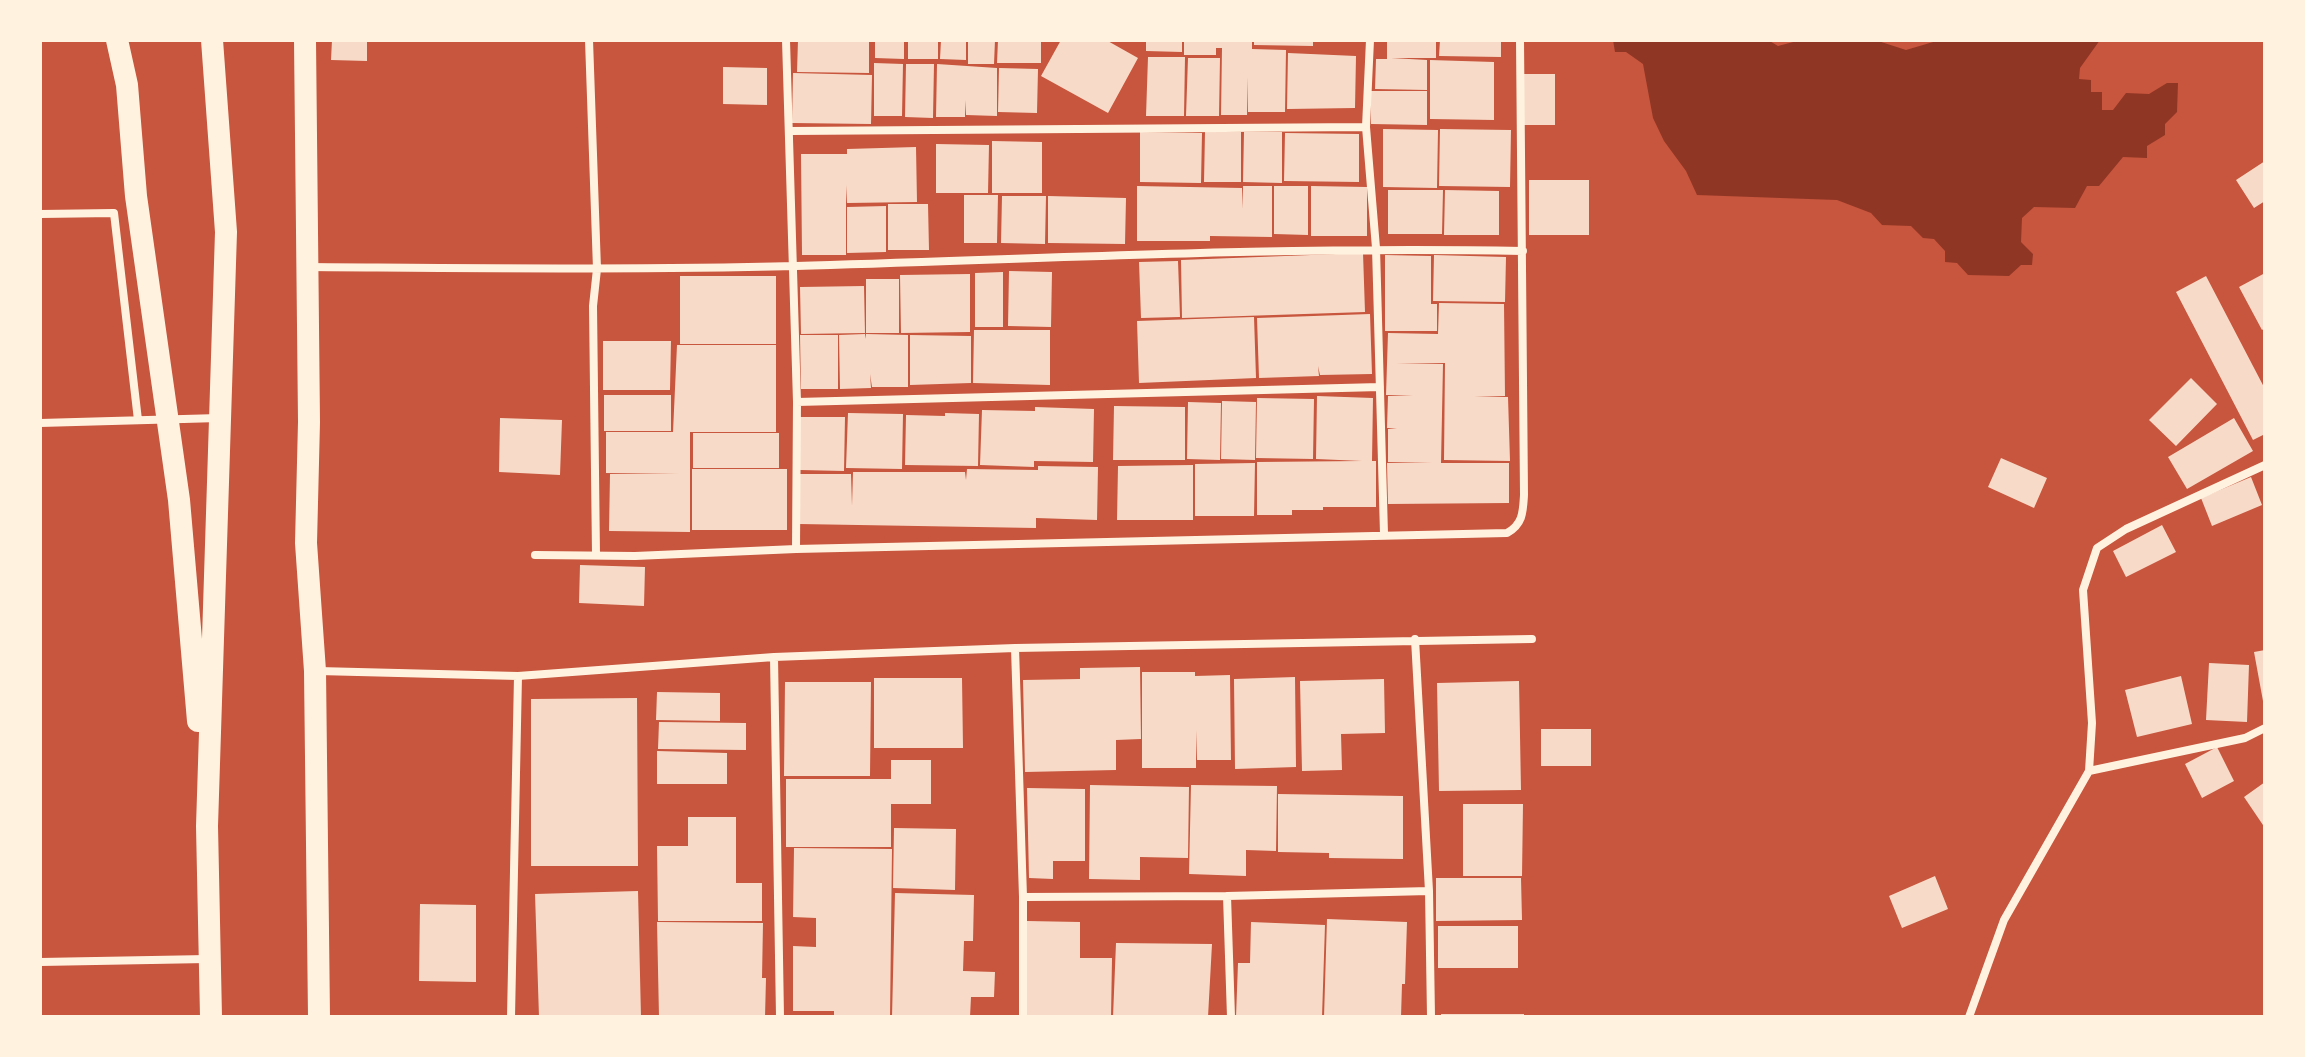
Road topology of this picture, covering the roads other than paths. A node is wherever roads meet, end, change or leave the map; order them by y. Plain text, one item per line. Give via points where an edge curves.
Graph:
1 (117, 40) edge
2 (212, 40) edge
3 (305, 40) edge
4 (589, 40) edge
5 (786, 40) edge
6 (1370, 40) edge
7 (1520, 40) edge
8 (1366, 127) junction
9 (790, 131) junction
10 (40, 214) edge
11 (1376, 248) junction
12 (1523, 251) junction
13 (793, 266) junction
14 (307, 267) junction
15 (597, 269) junction
16 (1380, 387) junction
17 (797, 402) junction
18 (166, 418) junction
19 (220, 418) junction
20 (138, 420) junction
21 (40, 423) edge
22 (2265, 465) edge
23 (1384, 534) junction
24 (796, 549) junction
25 (535, 555) dead end
26 (596, 555) junction
27 (1415, 639) junction
28 (1532, 639) dead end
29 (1015, 648) junction
30 (774, 657) junction
31 (315, 671) junction
32 (518, 676) junction
33 (2265, 728) edge
34 (2089, 771) junction
35 (207, 826) junction
36 (1429, 891) junction
37 (1227, 896) junction
38 (1023, 897) junction
39 (210, 959) junction
40 (40, 962) edge
41 (211, 1017) edge
42 (319, 1017) edge
43 (511, 1017) edge
44 (780, 1017) edge
45 (1023, 1017) edge
46 (1231, 1017) edge
47 (1431, 1017) edge
48 (1969, 1017) edge

1 - 18 highway via 127,85
2 - 19 highway via 226,232
3 - 14 highway
4 - 15 street
5 - 9 street
6 - 8 street
7 - 12 street
8 - 9 street
8 - 11 street
9 - 13 street
10 - 20 street via 114,213
11 - 12 street
11 - 13 street
11 - 16 street
12 - 23 street via 1524,495 1517,528 1494,535
13 - 15 street
13 - 17 street
14 - 15 street
14 - 31 highway via 306,543
15 - 26 street
16 - 17 street
16 - 23 street
17 - 24 street
18 - 19 street
18 - 20 street
18 - 35 highway via 179,500
19 - 35 highway
20 - 21 street
22 - 34 street via 2126,529 2097,548 2083,590 2092,723
23 - 24 street
24 - 26 street
25 - 26 street
27 - 28 street
27 - 29 street
27 - 36 street
29 - 30 street
29 - 38 street
30 - 32 street
30 - 44 street
31 - 32 street
31 - 42 highway
32 - 43 street
33 - 34 street via 2245,738
34 - 48 street via 2004,920
35 - 39 highway
36 - 37 street
36 - 47 street
37 - 38 street
37 - 46 street
38 - 45 street
39 - 40 street
39 - 41 highway

